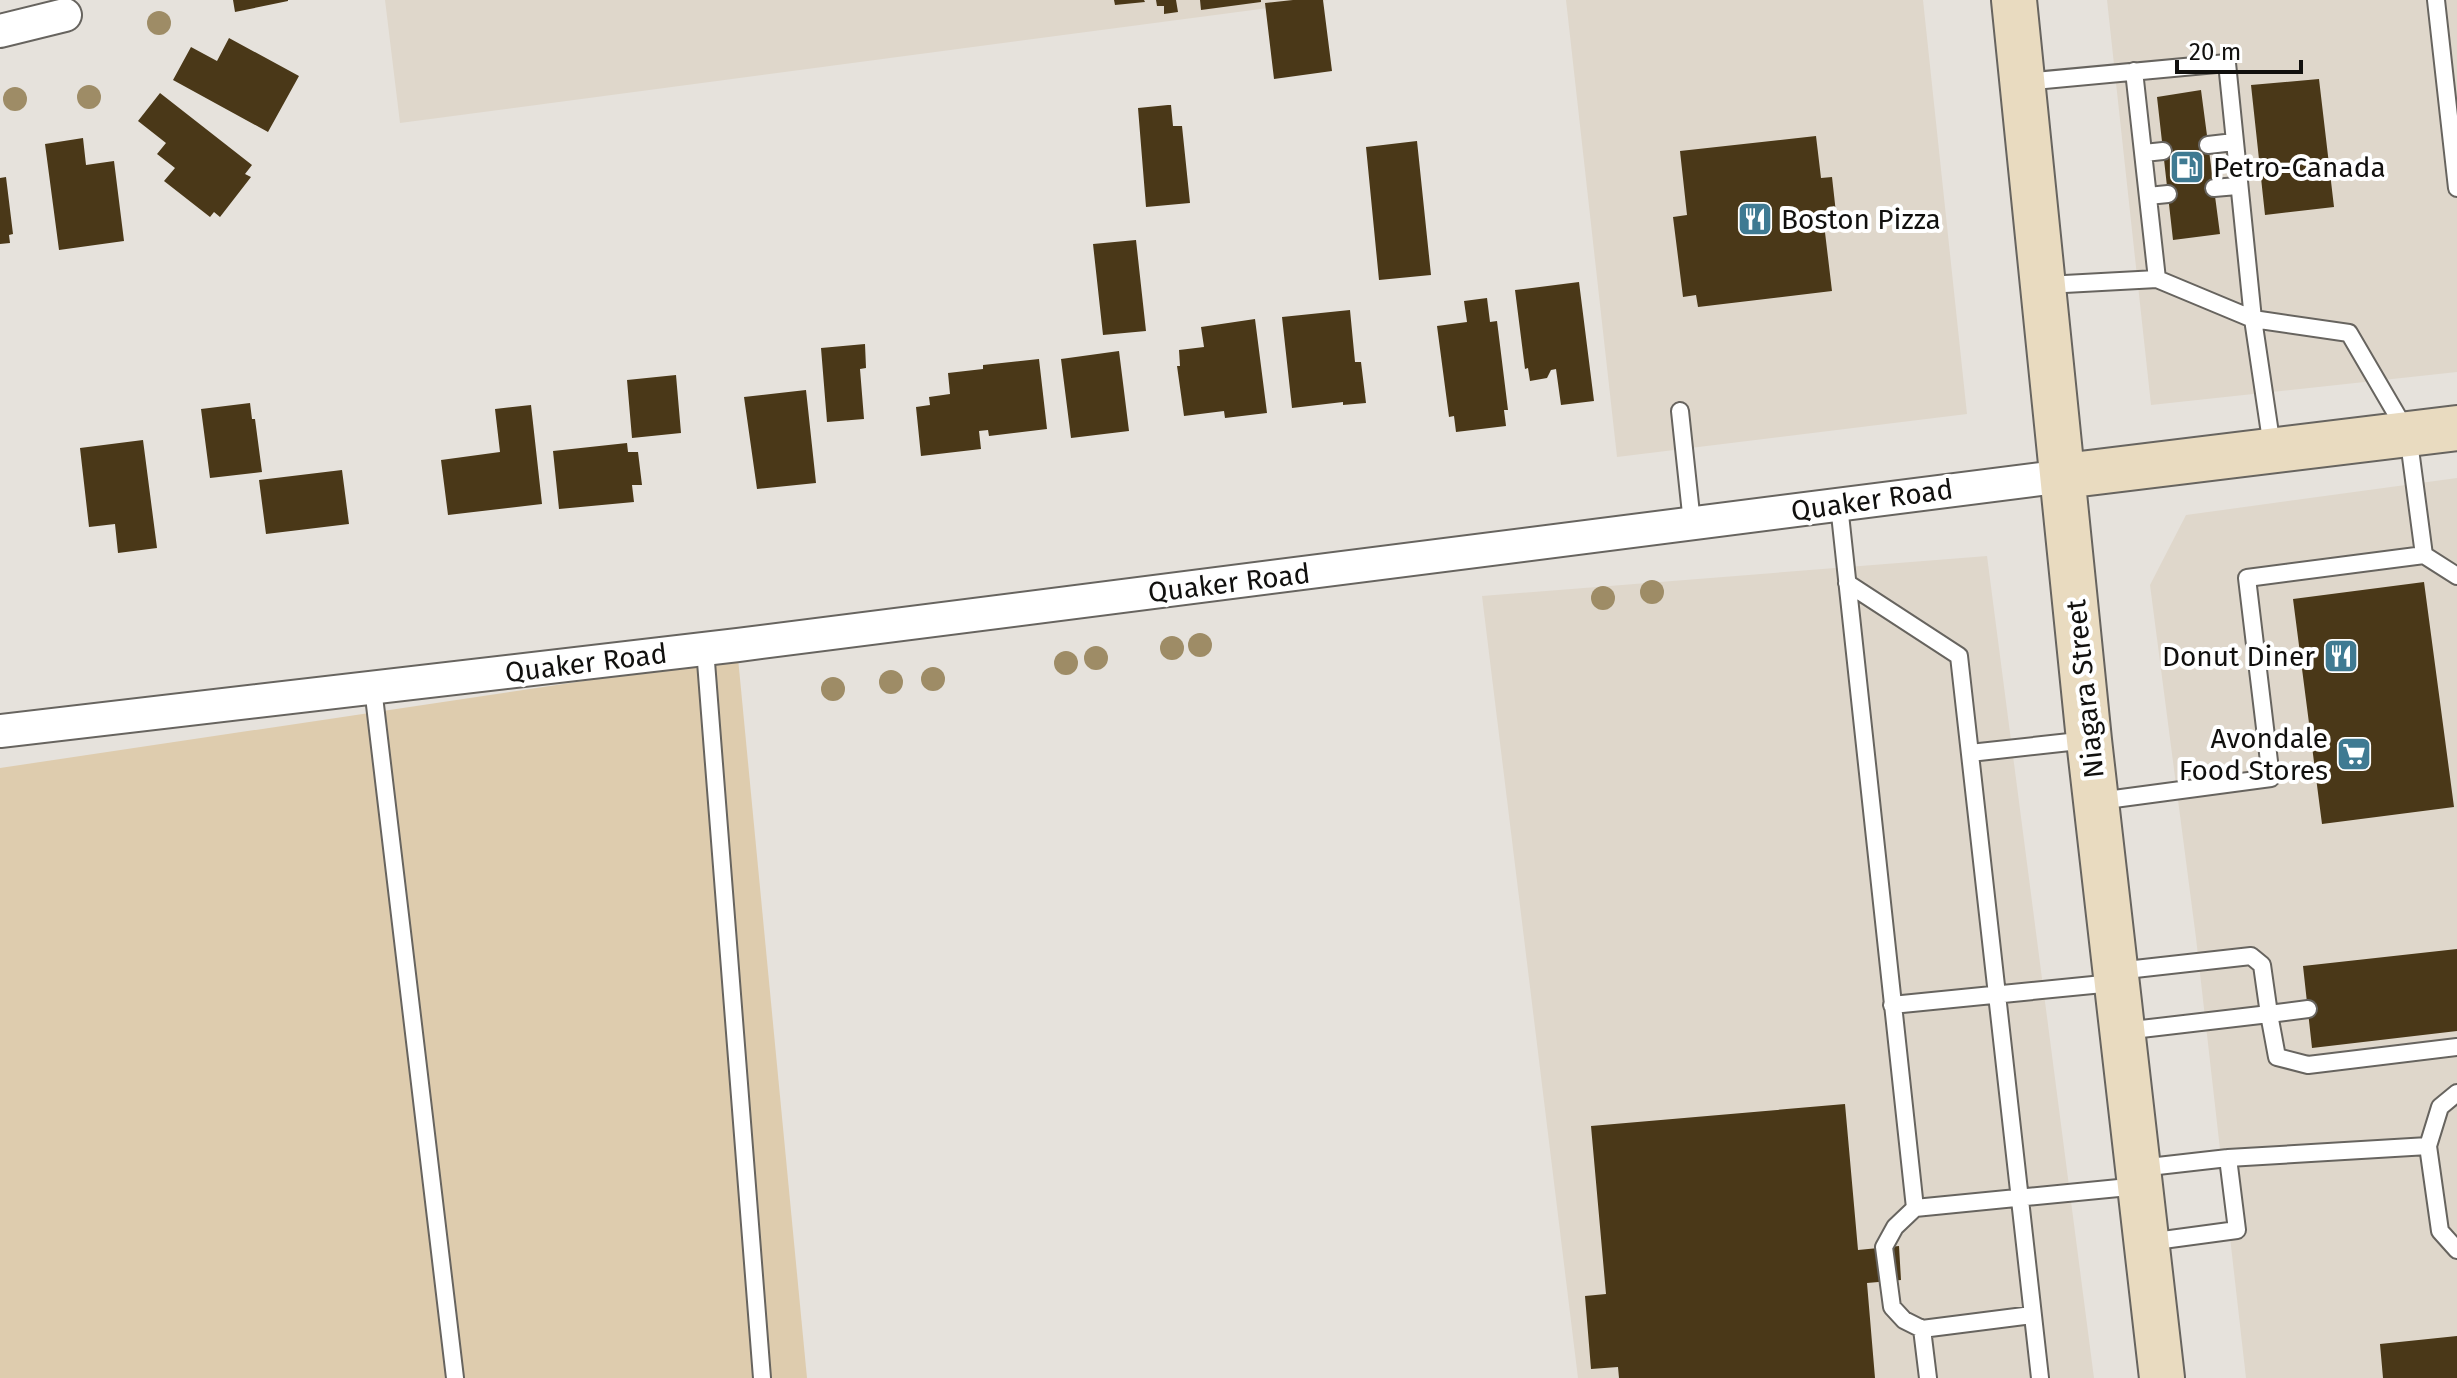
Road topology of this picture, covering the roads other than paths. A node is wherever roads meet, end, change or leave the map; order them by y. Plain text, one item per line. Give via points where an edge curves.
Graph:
1 (2014, 0) edge
2 (2436, 0) edge
3 (65, 15) dead end
4 (0, 31) edge
5 (2134, 71) junction
6 (2022, 82) junction
7 (2234, 142) junction
8 (2208, 145) dead end
9 (2163, 151) dead end
10 (2144, 153) junction
11 (2237, 186) junction
12 (2214, 188) dead end
13 (2457, 188) edge
14 (2168, 194) dead end
15 (2148, 196) junction
16 (2157, 279) junction
17 (2044, 285) junction
18 (2253, 319) junction
19 (1680, 411) dead end
20 (2457, 428) edge
21 (2408, 434) junction
22 (2272, 452) junction
23 (2064, 476) junction
24 (1839, 505) junction
25 (1692, 523) junction
26 (2424, 555) junction
27 (2457, 576) edge
28 (1847, 583) junction
29 (705, 649) junction
30 (373, 688) junction
31 (0, 731) edge
32 (2089, 740) junction
33 (1970, 753) junction
34 (2097, 802) junction
35 (2116, 977) junction
36 (1997, 993) junction
37 (1892, 1005) junction
38 (2308, 1009) dead end
39 (2269, 1014) junction
40 (2122, 1031) junction
41 (2457, 1047) edge
42 (2457, 1093) edge
43 (2428, 1146) junction
44 (2228, 1158) junction
45 (2139, 1177) junction
46 (2019, 1198) junction
47 (1915, 1208) junction
48 (2148, 1242) junction
49 (2457, 1250) edge
50 (2032, 1315) junction
51 (1922, 1329) junction
52 (455, 1378) edge
53 (762, 1378) edge
54 (1928, 1378) edge
55 (2040, 1378) edge
56 (2162, 1378) edge

1 - 6 main road, Niagara Street
2 - 13 lane
3 - 4 street
5 - 6 lane
5 - 7 lane via 2227,63
5 - 10 lane
6 - 17 main road, Niagara Street
7 - 8 lane
7 - 11 lane
9 - 10 lane
10 - 15 lane
11 - 12 lane
11 - 18 lane
14 - 15 lane
15 - 16 lane
16 - 17 lane
16 - 18 lane
17 - 23 main road, Niagara Street
18 - 21 lane via 2349,333
18 - 22 lane
19 - 25 lane
20 - 21 main road, Quaker Road
21 - 22 main road, Quaker Road
21 - 26 lane
22 - 23 main road, Quaker Road
23 - 24 street, Quaker Road
23 - 32 main road, Niagara Street
24 - 25 street, Quaker Road
24 - 28 lane
25 - 29 street, Quaker Road
26 - 27 lane
26 - 34 lane via 2247,578 2271,778
28 - 33 lane via 1959,656
28 - 37 lane
29 - 30 street, Quaker Road
29 - 53 lane
30 - 31 street, Quaker Road
30 - 52 lane
32 - 33 lane
32 - 34 main road, Niagara Street
33 - 36 lane
34 - 35 main road, Niagara Street
35 - 36 lane
35 - 39 lane via 2251,956 2262,965
35 - 40 main road, Niagara Street
36 - 37 lane
36 - 46 lane
37 - 47 lane
38 - 39 lane
39 - 40 lane
39 - 41 lane via 2277,1057 2308,1065
40 - 45 main road, Niagara Street
42 - 43 lane via 2440,1107
43 - 44 lane
43 - 49 lane via 2440,1231
44 - 45 lane
44 - 48 lane via 2237,1230
45 - 46 lane
45 - 48 main road, Niagara Street
46 - 47 lane
46 - 50 lane
47 - 51 lane via 1884,1247 1892,1307
48 - 56 main road, Niagara Street
50 - 51 lane
50 - 55 lane
51 - 54 lane

